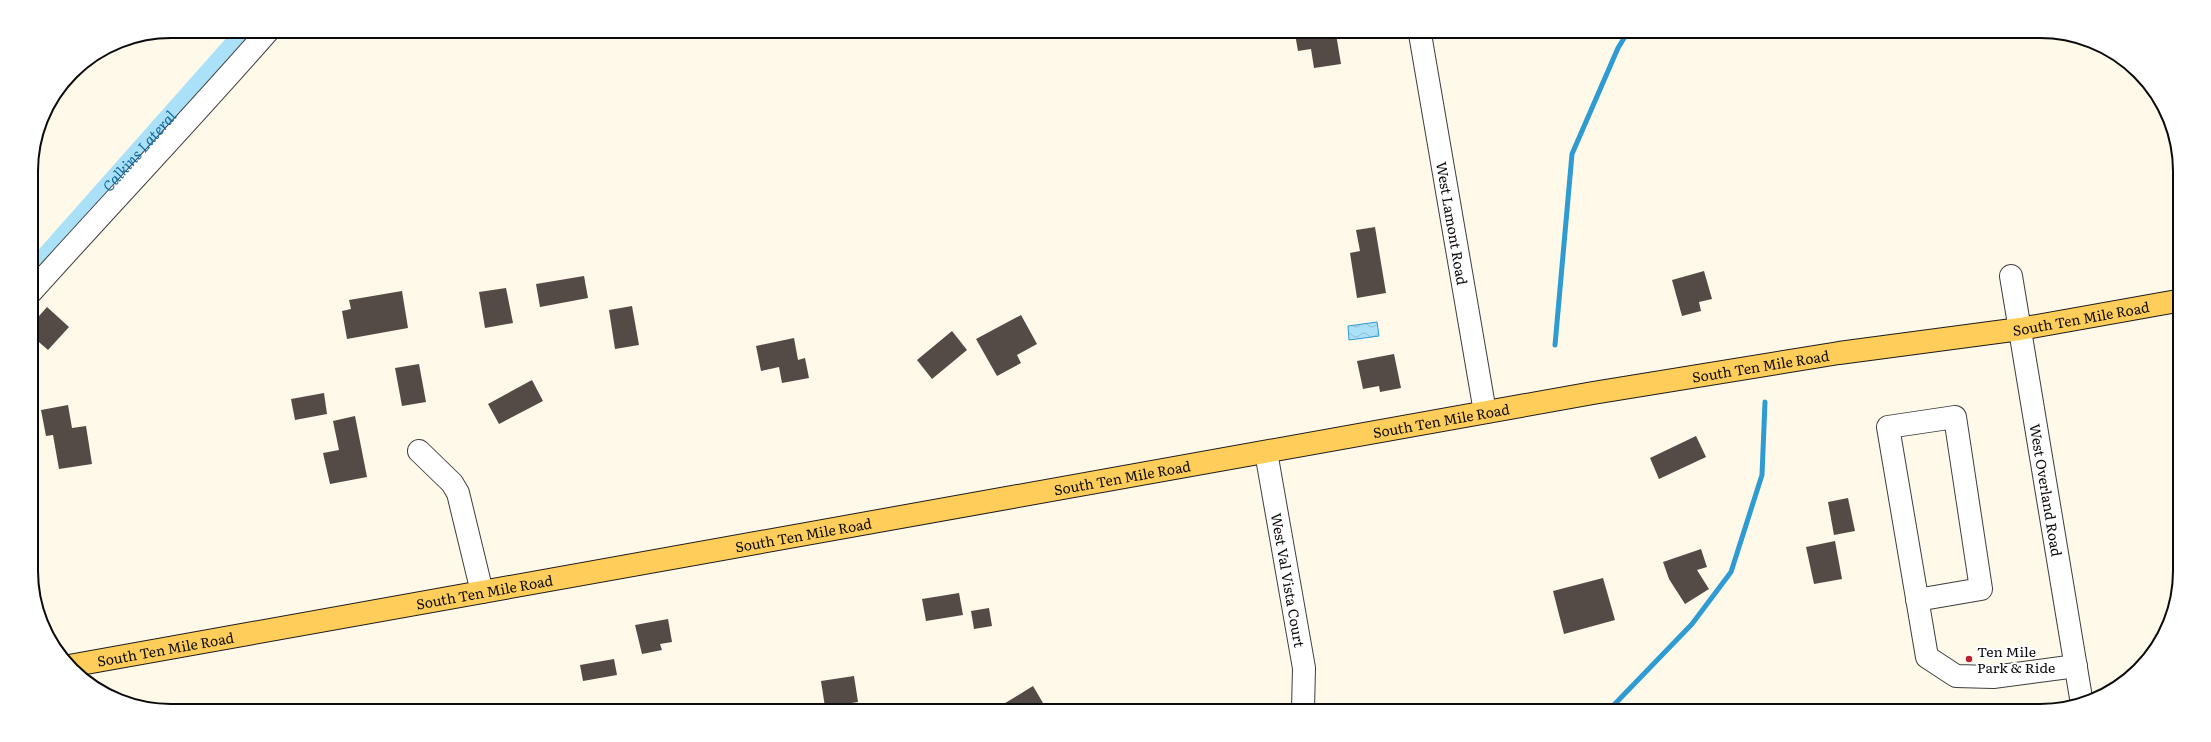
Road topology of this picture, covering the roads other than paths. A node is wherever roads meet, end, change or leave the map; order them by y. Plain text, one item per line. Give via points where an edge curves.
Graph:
1 (262, 38) edge
2 (1421, 38) edge
3 (2011, 276) dead end
4 (38, 284) edge
5 (2173, 302) edge
6 (2020, 329) junction
7 (1486, 412) junction
8 (419, 451) dead end
9 (1266, 452) junction
10 (482, 592) junction
11 (1917, 600) junction
12 (77, 665) edge
13 (2076, 666) junction
14 (2081, 697) edge
15 (1303, 704) edge

1 - 4 street via 176,136 108,206
2 - 7 street, West Lamont Road
3 - 6 street, West Overland Road
5 - 6 main road, South Ten Mile Road
6 - 7 main road, South Ten Mile Road via 1786,362
6 - 13 street, West Overland Road
7 - 9 main road, South Ten Mile Road
8 - 10 street via 452,483 458,493
9 - 10 main road, South Ten Mile Road
9 - 15 street, West Val Vista Court via 1304,668
10 - 12 main road, South Ten Mile Road
11 - 11 street via 1888,427 1955,417 1981,589
11 - 13 street via 1927,657 1956,676 1993,677
13 - 14 street, West Overland Road

